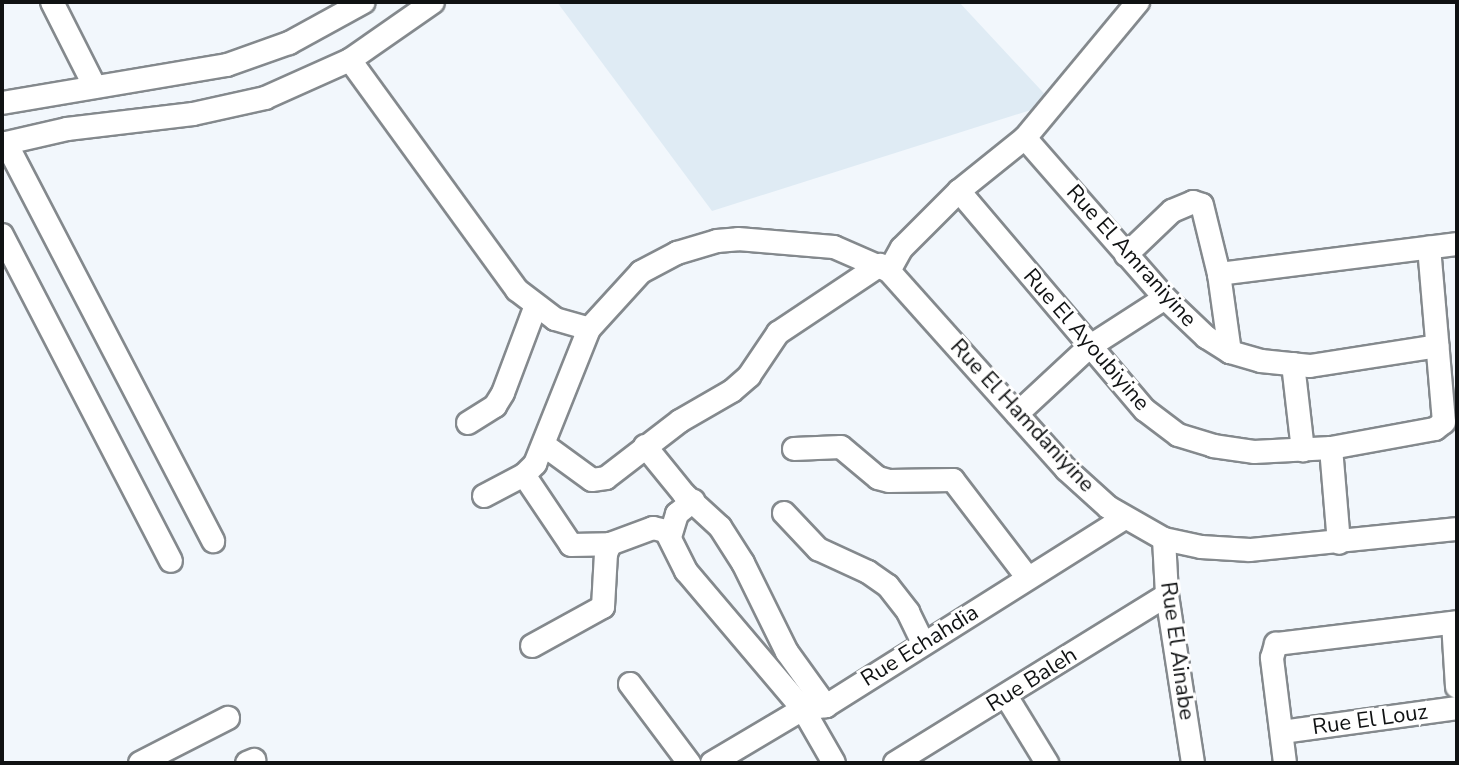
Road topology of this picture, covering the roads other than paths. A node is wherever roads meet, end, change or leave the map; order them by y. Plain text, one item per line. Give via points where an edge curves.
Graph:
1 (52, 2) edge
2 (364, 2) edge
3 (433, 2) edge
4 (1138, 2) edge
5 (350, 60) junction
6 (95, 87) junction
7 (2, 103) edge
8 (1025, 138) junction
9 (4, 143) edge
10 (959, 191) junction
11 (2, 235) edge
12 (1457, 244) edge
13 (1429, 248) junction
14 (1126, 255) junction
15 (884, 268) junction
16 (1219, 274) junction
17 (1165, 298) junction
18 (535, 308) junction
19 (589, 329) junction
20 (1437, 346) junction
21 (1089, 347) junction
22 (1230, 352) junction
23 (1293, 364) junction
24 (1017, 414) junction
25 (468, 423) dead end
26 (544, 445) junction
27 (645, 446) junction
28 (1331, 448) junction
29 (794, 449) dead end
30 (1303, 450) junction
31 (524, 475) junction
32 (484, 496) dead end
33 (693, 501) junction
34 (784, 513) dead end
35 (1124, 518) junction
36 (1457, 529) edge
37 (670, 537) junction
38 (1164, 539) junction
39 (213, 541) dead end
40 (1339, 543) junction
41 (610, 544) junction
42 (171, 561) dead end
43 (1028, 578) junction
44 (1167, 595) junction
45 (1455, 622) edge
46 (923, 643) junction
47 (532, 646) dead end
48 (630, 684) dead end
49 (1457, 687) edge
50 (1006, 696) junction
51 (826, 706) junction
52 (1457, 708) edge
53 (803, 709) junction
54 (228, 718) dead end
55 (1282, 732) junction
56 (140, 763) edge
57 (689, 763) edge
58 (712, 763) edge
59 (834, 763) edge
60 (895, 763) edge
61 (1047, 763) edge
62 (1193, 763) edge
63 (1285, 763) edge

1 - 6 street
2 - 6 street via 261,55 192,73
3 - 5 street
4 - 8 street
5 - 9 street via 299,85 230,108 67,129
5 - 18 street
6 - 7 street
8 - 10 street
8 - 14 street, Rue El Amraniyine
9 - 39 street
10 - 15 street
10 - 21 street, Rue El Ayoubiyine
11 - 42 street
12 - 13 street
13 - 16 street
13 - 20 street, Rue El Ayoubiyine
14 - 16 street via 1172,211 1199,203 1205,209
14 - 17 street, Rue El Amraniyine
15 - 19 street via 834,247 717,241 644,270
15 - 24 street, Rue El Hamdaniyine
15 - 27 street via 778,333 732,391
16 - 22 street
17 - 21 street
17 - 22 street, Rue El Amraniyine
18 - 19 street
18 - 25 street via 503,393 495,406
19 - 26 street
20 - 23 street, Rue El Amraniyine via 1310,366
20 - 28 street, Rue El Ayoubiyine via 1446,415 1440,426
21 - 24 street
21 - 30 street, Rue El Ayoubiyine via 1145,410 1178,435 1254,452
22 - 23 street, Rue El Amraniyine
23 - 30 street
24 - 35 street, Rue El Hamdaniyine via 1075,478
26 - 27 street via 596,482
26 - 31 street
27 - 33 street
28 - 30 street, Rue El Ayoubiyine
28 - 40 street
29 - 43 street via 841,447 889,481 953,480
31 - 32 street
31 - 41 street via 571,545
33 - 37 street via 677,514
33 - 51 street via 733,546 780,640
34 - 46 street via 818,549 888,586
35 - 38 street, Rue El Hamdaniyine
35 - 43 street, Rue Echahdia
36 - 40 street, Rue El Hamdaniyine
37 - 41 street via 653,528
37 - 53 street via 686,571
38 - 40 street, Rue El Hamdaniyine via 1238,550
38 - 44 street, Rue El Ainabe
41 - 47 street via 603,607
43 - 46 street, Rue Echahdia
44 - 50 street, Rue Baleh
44 - 62 street, Rue El Ainabe
45 - 49 street
45 - 55 street via 1276,644 1272,658
46 - 51 street, Rue Echahdia
48 - 57 street
50 - 60 street, Rue Baleh
50 - 61 street
51 - 53 street, Rue Echahdia
52 - 55 street, Rue El Louz
53 - 58 street, Rue Echahdia
53 - 59 street
54 - 56 street
55 - 63 street

